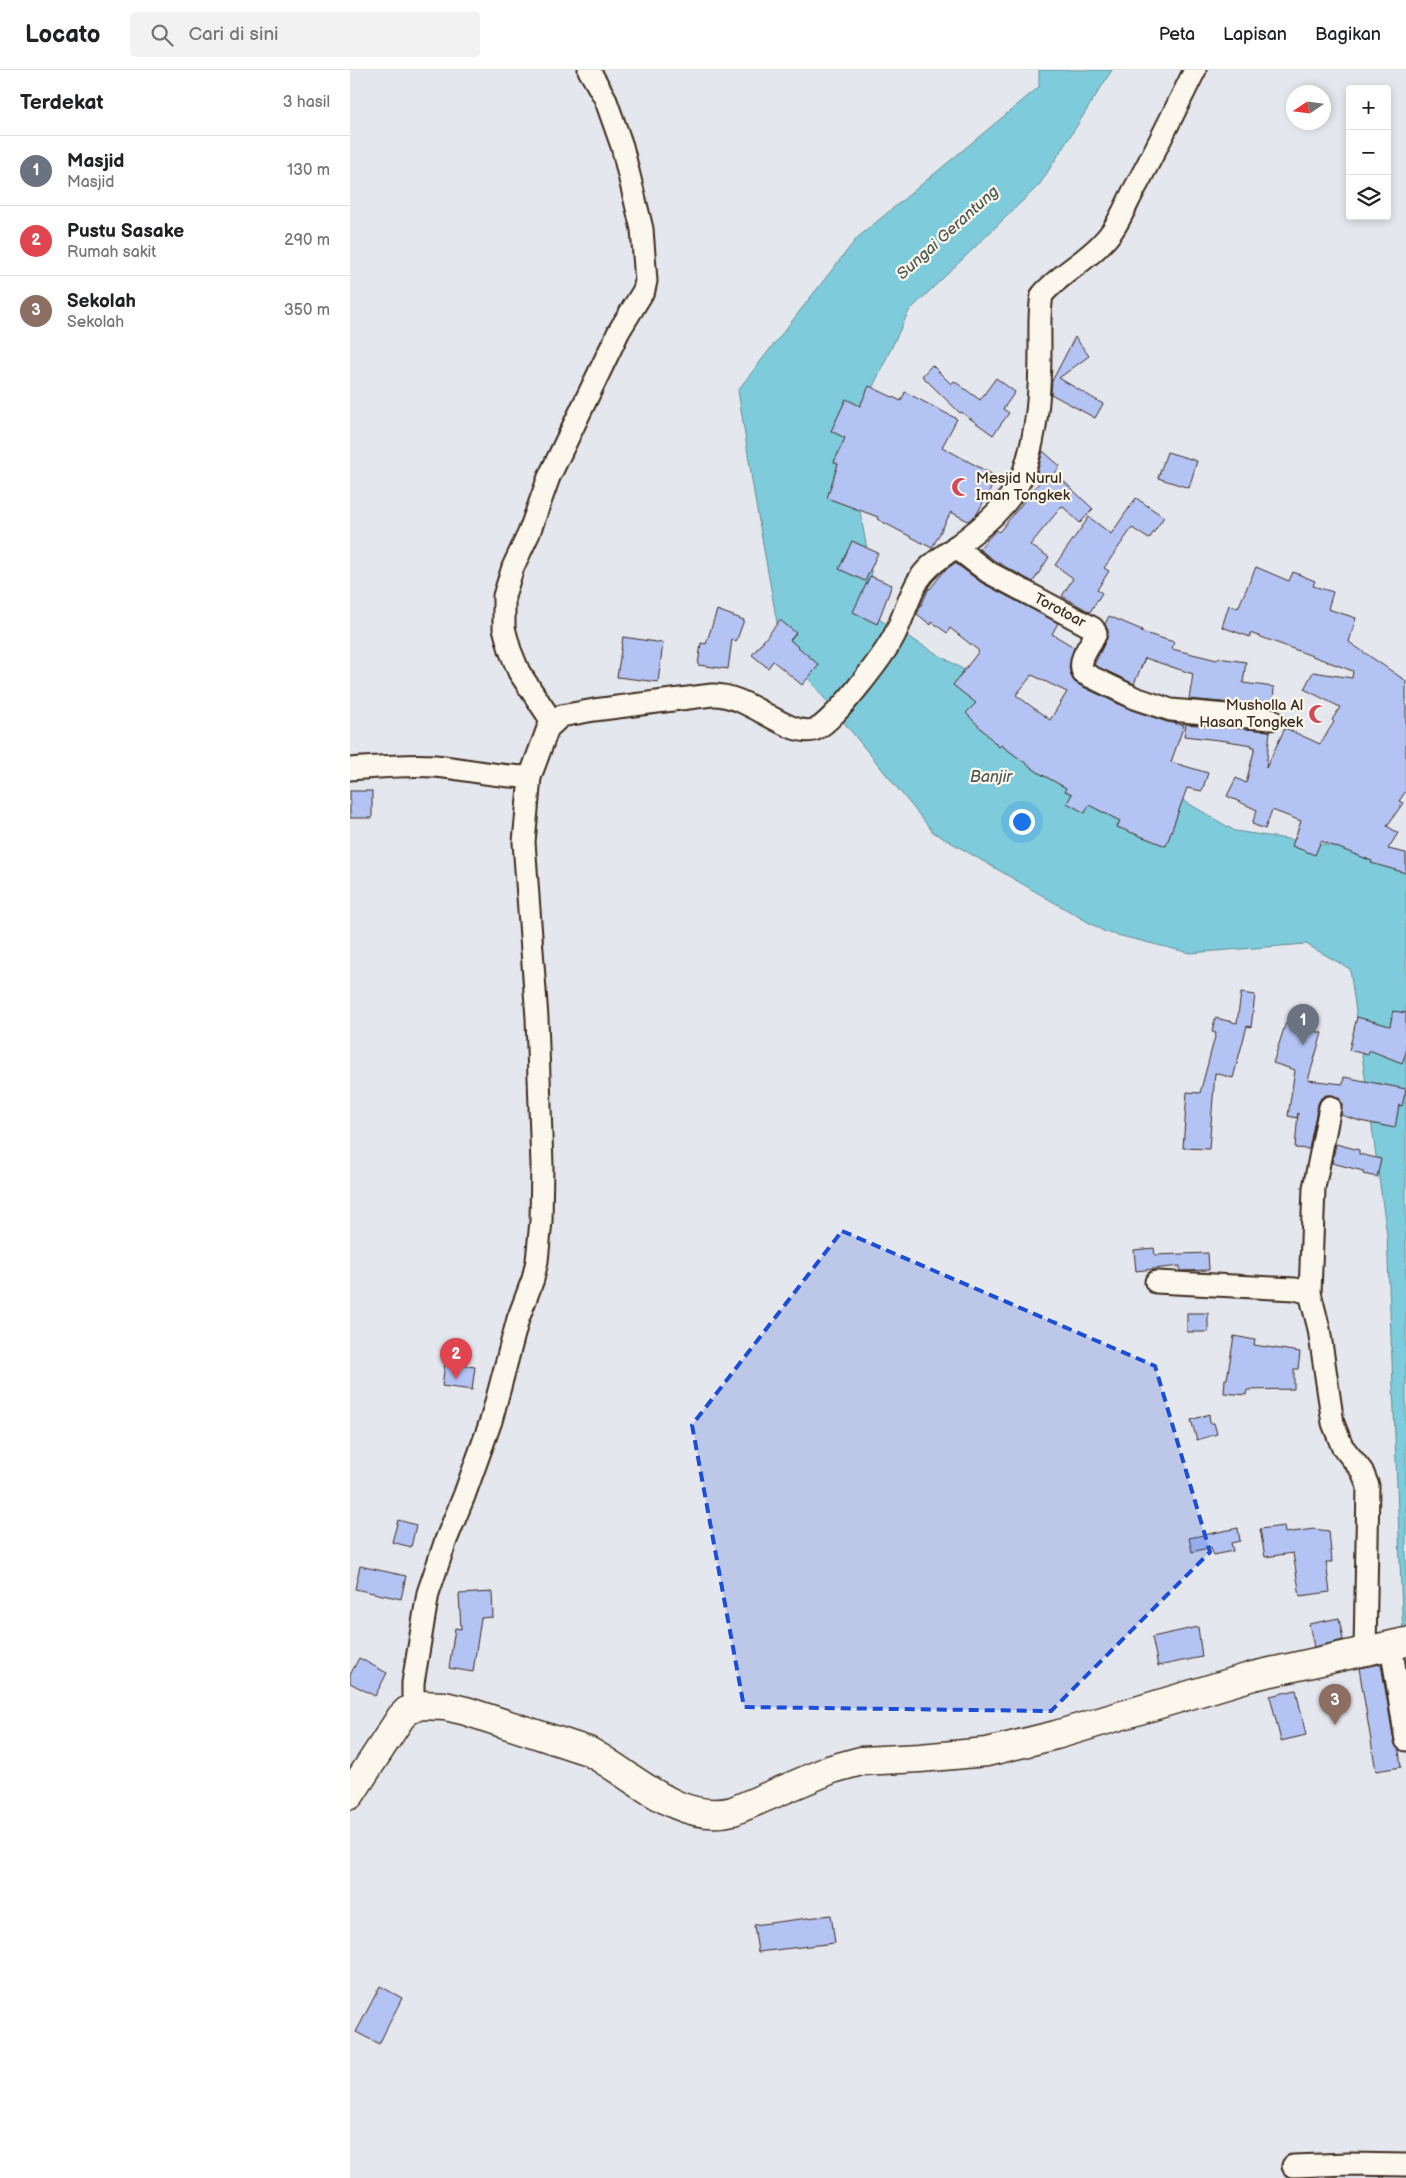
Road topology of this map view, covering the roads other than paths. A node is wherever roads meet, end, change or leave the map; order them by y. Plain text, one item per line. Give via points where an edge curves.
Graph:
1 (589, 70) edge
2 (1195, 70) edge
3 (955, 547) junction
4 (1271, 719) dead end
5 (552, 722) junction
6 (350, 769) edge
7 (530, 777) junction
8 (1330, 1107) dead end
9 (1156, 1282) dead end
10 (1310, 1293) junction
11 (1397, 1643) edge
12 (1365, 1651) junction
13 (413, 1707) junction
14 (1406, 1740) edge
15 (350, 1795) edge
16 (1406, 2165) edge
17 (1293, 2166) dead end

1 - 5 street via 605,98 622,146 642,229 646,281 549,477 529,533 512,566 504,596 504,628 510,650
2 - 3 street via 1118,221 1090,255 1055,280 1042,295 1039,401 1024,472 1014,492 997,511
3 - 4 street, Torotoar via 988,572 1093,628 1096,633 1082,659 1083,673 1135,698 1172,710
3 - 5 street via 928,567 917,582 893,638 854,691 829,722 811,730 804,731 742,700 720,695 564,714
5 - 7 street
6 - 7 street via 433,766 504,777
7 - 13 street via 524,842 542,1166 537,1261 488,1429 428,1593 413,1683
8 - 10 street via 1314,1188
9 - 10 street via 1294,1289
10 - 12 street via 1319,1329 1333,1423 1342,1446 1362,1471 1368,1486
11 - 12 street
11 - 14 street
12 - 13 street via 1253,1676 1056,1735 986,1752 861,1761 832,1769 718,1814 699,1812 656,1796 588,1751 466,1711 445,1706
13 - 15 street via 401,1717
16 - 17 street

